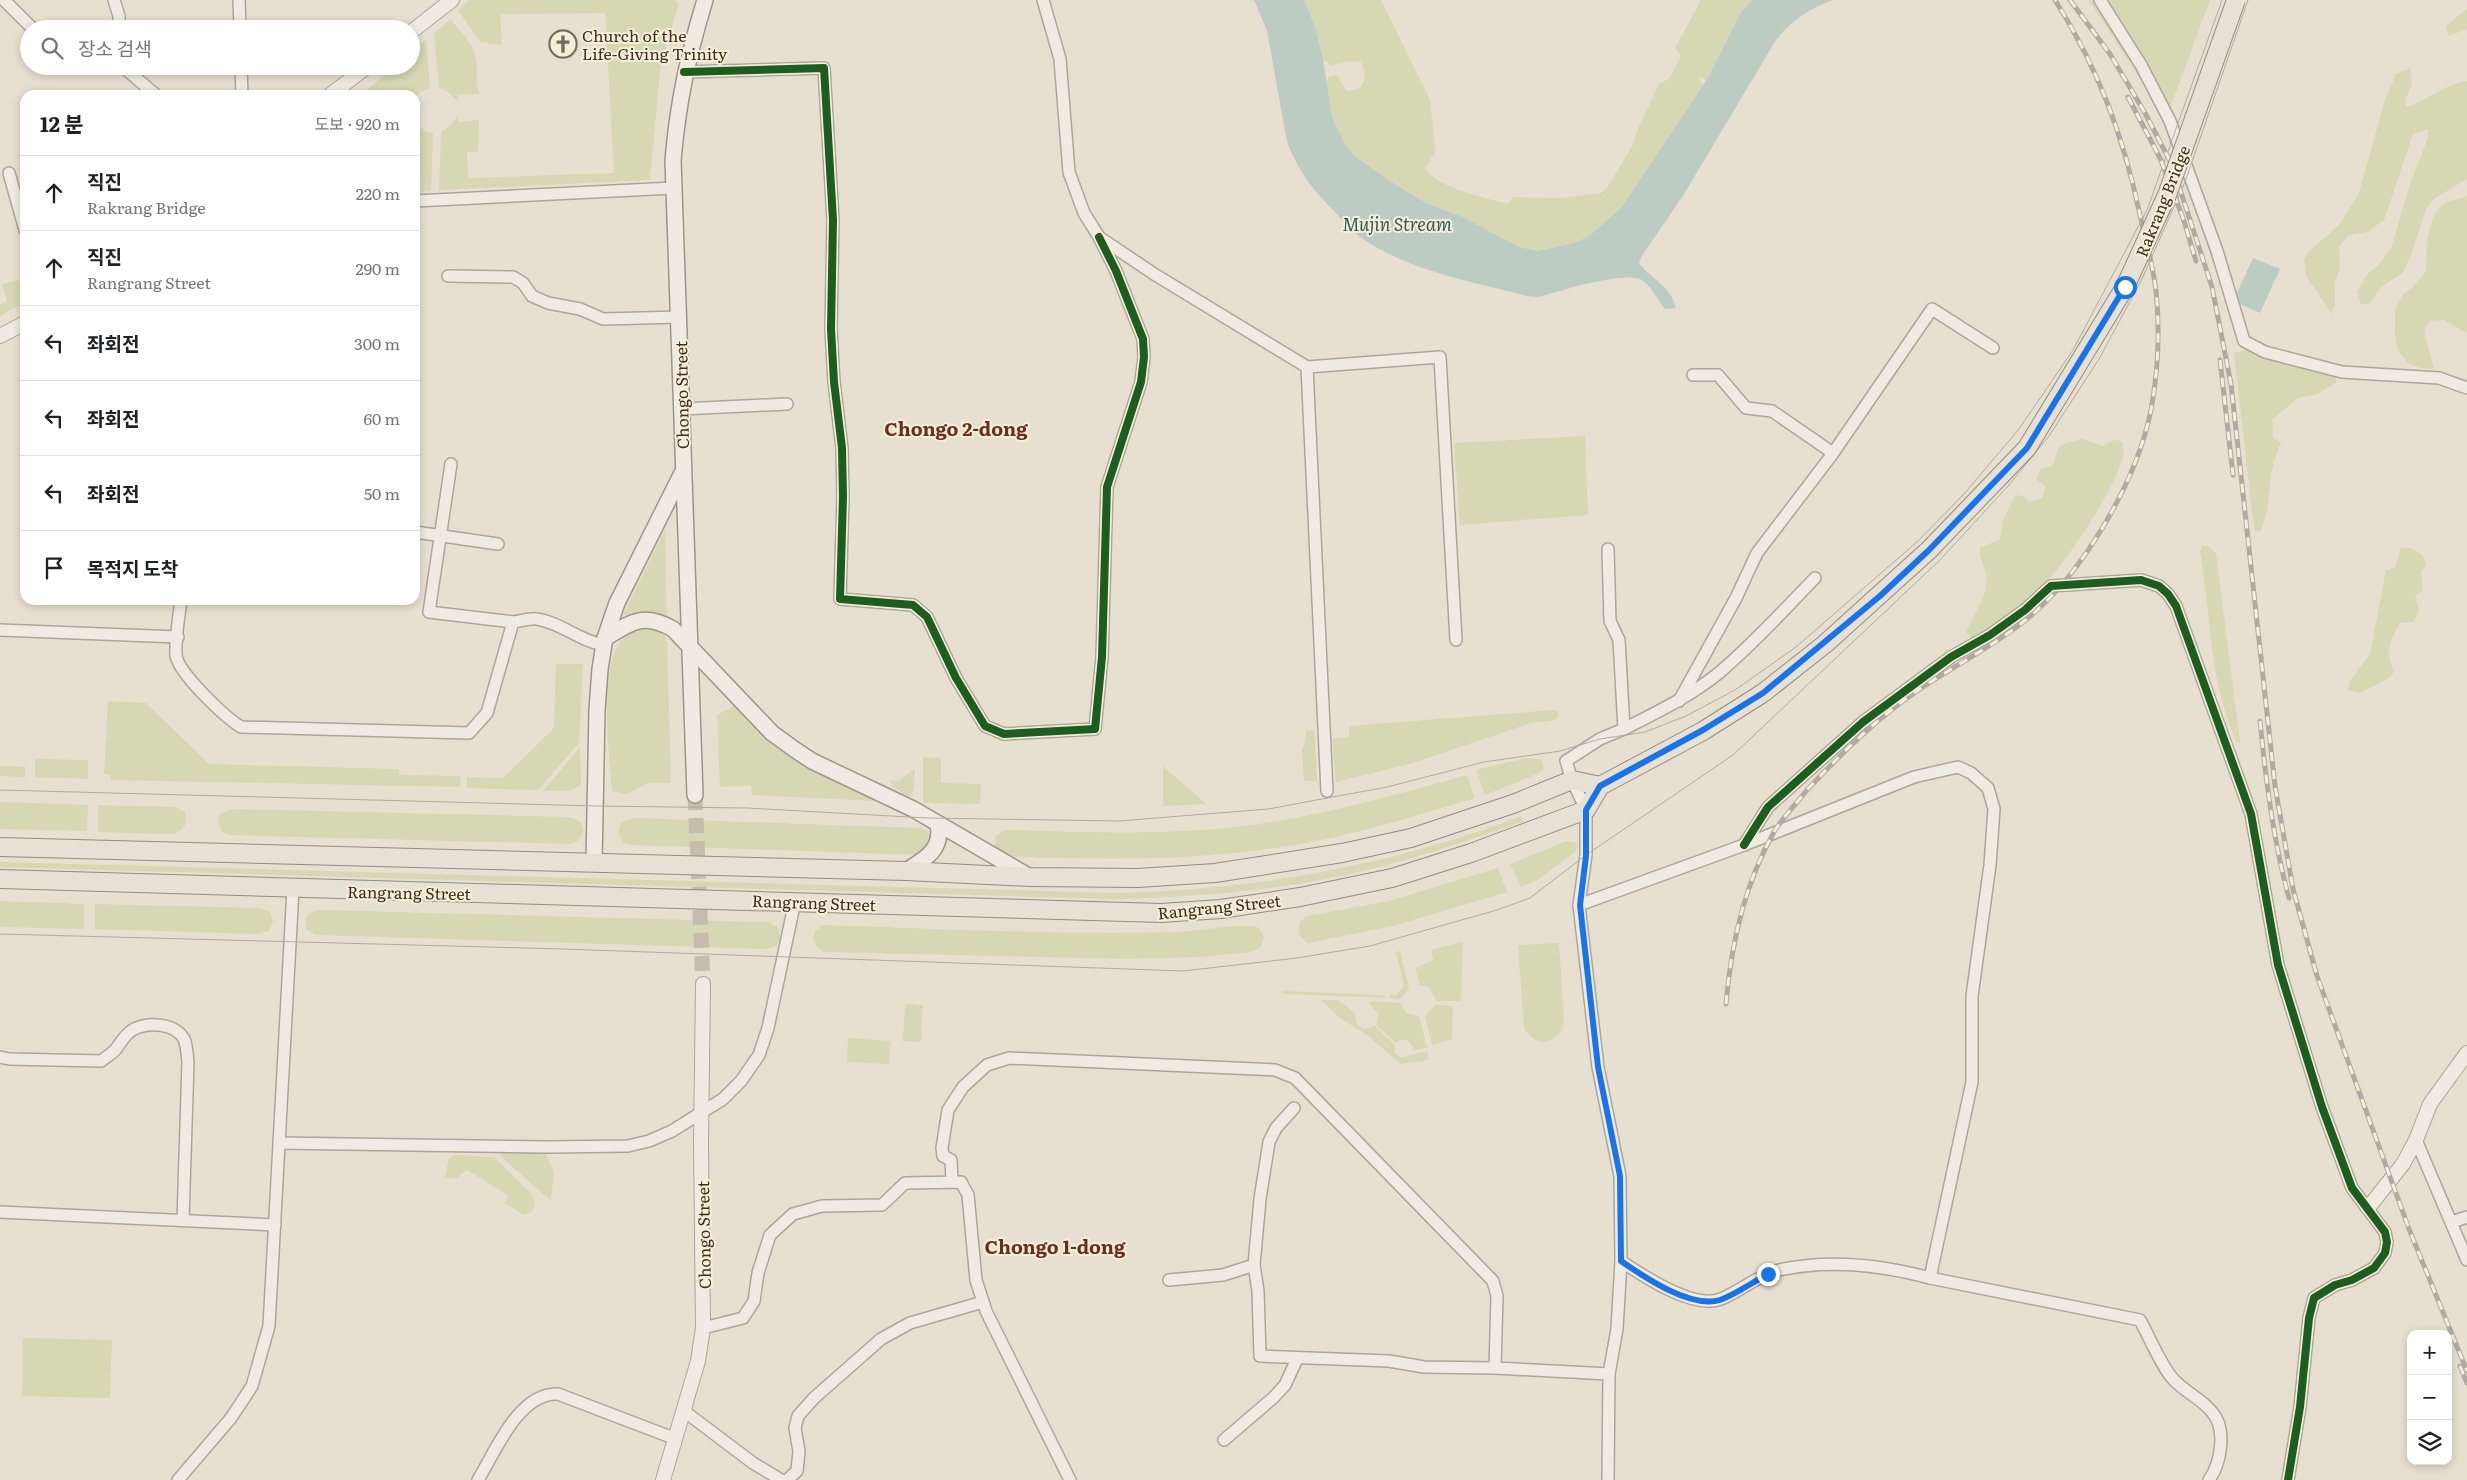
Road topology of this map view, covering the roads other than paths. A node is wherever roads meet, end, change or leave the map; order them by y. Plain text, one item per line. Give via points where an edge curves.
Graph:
1 (114, 0) edge
2 (239, 0) edge
3 (452, 0) edge
4 (704, 0) edge
5 (1043, 0) edge
6 (2100, 0) edge
7 (2236, 0) edge
8 (3, 2) edge
9 (23, 20) edge
10 (119, 20) edge
11 (240, 20) edge
12 (420, 25) edge
13 (684, 72) junction
14 (133, 75) edge
15 (241, 75) edge
16 (356, 75) edge
17 (150, 90) edge
18 (242, 90) edge
19 (337, 90) edge
20 (9, 173) dead end
21 (673, 188) junction
22 (420, 201) edge
23 (20, 212) edge
24 (1099, 237) junction
25 (448, 276) dead end
26 (680, 317) junction
27 (20, 326) edge
28 (0, 336) edge
29 (1993, 348) dead end
30 (1307, 367) junction
31 (1693, 375) dead end
32 (2467, 388) edge
33 (787, 404) dead end
34 (682, 409) junction
35 (1833, 453) junction
36 (451, 464) dead end
37 (682, 472) junction
38 (420, 533) edge
39 (440, 535) junction
40 (498, 544) dead end
41 (1608, 548) dead end
42 (1815, 578) dead end
43 (181, 605) edge
44 (514, 622) junction
45 (0, 630) edge
46 (178, 637) junction
47 (1456, 640) dead end
48 (604, 641) junction
49 (691, 647) junction
50 (1679, 701) junction
51 (1624, 729) junction
52 (1572, 780) junction
53 (1600, 786) junction
54 (1327, 791) dead end
55 (695, 794) tunnel mouth
56 (1586, 810) junction
57 (938, 824) junction
58 (1744, 845) junction
59 (0, 847) edge
60 (594, 863) junction
61 (906, 871) junction
62 (1030, 877) junction
63 (0, 879) edge
64 (292, 889) junction
65 (795, 901) junction
66 (1580, 905) junction
67 (703, 984) tunnel mouth
68 (2467, 1053) edge
69 (0, 1057) edge
70 (1294, 1108) dead end
71 (702, 1112) junction
72 (2416, 1140) junction
73 (279, 1143) junction
74 (952, 1181) junction
75 (2368, 1208) junction
76 (0, 1212) edge
77 (2467, 1217) edge
78 (184, 1219) junction
79 (2452, 1222) junction
80 (276, 1225) junction
81 (2467, 1260) edge
82 (1621, 1261) junction
83 (1254, 1265) junction
84 (1930, 1278) junction
85 (1169, 1280) dead end
86 (983, 1302) junction
87 (703, 1328) junction
88 (1297, 1359) junction
89 (1495, 1368) junction
90 (1609, 1374) junction
91 (684, 1411) junction
92 (676, 1439) junction
93 (1224, 1440) dead end
94 (178, 1480) edge
95 (478, 1480) edge
96 (663, 1480) edge
97 (781, 1480) edge
98 (787, 1480) edge
99 (1070, 1480) edge
100 (1608, 1480) edge
101 (2209, 1480) edge
102 (2288, 1480) edge

1 - 10 street
2 - 11 street
3 - 12 street
4 - 13 main road, Chongo Street
5 - 24 street via 1060,59 1069,172 1084,213
6 - 32 street via 2141,65 2170,121 2217,251 2244,340 2265,352 2342,372 2430,377
7 - 53 main road, Rakrang Bridge, bridge via 2167,195 2125,287 2027,448 1929,550 1832,638 1763,693
8 - 9 street
13 - 21 main road, Chongo Street via 676,119
13 - 24 street via 824,68 833,220 834,382 842,448 840,599 913,605 928,617 956,678 985,726 1004,734 1095,728 1102,657 1107,487 1141,382 1144,358 1143,339
14 - 17 street
15 - 18 street
16 - 19 street
20 - 23 street
21 - 22 street
21 - 26 main road, Chongo Street
24 - 30 street
25 - 26 street via 514,277 524,283 532,296 603,319
26 - 34 main road, Chongo Street
27 - 28 street
29 - 35 street via 1932,309
30 - 47 street via 1440,358
30 - 54 street
31 - 35 street via 1718,375 1746,408 1772,411
33 - 34 street
34 - 37 main road, Chongo Street
35 - 50 street via 1757,553
36 - 39 street
37 - 48 main road via 617,603
37 - 49 main road, Chongo Street
38 - 39 street
39 - 40 street
39 - 44 street via 429,612
41 - 51 street via 1610,621 1619,640
42 - 50 street via 1719,673
43 - 46 street
44 - 46 street via 487,714 469,733 240,727 229,720 185,672 176,656
44 - 48 street via 535,619 558,625 588,642
45 - 46 street
48 - 49 main road via 638,620 653,620 673,629
48 - 60 main road via 598,702
49 - 55 main road, Chongo Street
49 - 57 main road via 772,733 794,749
50 - 51 street
51 - 52 street via 1566,760
52 - 53 main road
52 - 56 street
52 - 62 main road, Rangrang Street via 1420,835 1342,853 1215,873 1138,878
53 - 56 main road
56 - 65 main road, Rangrang Street via 1392,878 1300,897 1221,908 1161,913 1039,911
56 - 66 street via 1586,856
57 - 61 main road via 937,846 928,857
57 - 62 main road
58 - 66 street
58 - 75 street via 1768,807 1863,722 1951,657 2025,610 2051,586 2142,580 2160,586 2176,606 2241,783 2259,851 2278,964 2287,997 2343,1166 2352,1188
58 - 84 street via 1914,777 1958,767 1971,773 1988,788 1994,809 1990,865 1972,996 1972,1082
59 - 60 main road, Rangrang Street
60 - 61 main road, Rangrang Street
61 - 62 main road, Rangrang Street
63 - 64 main road, Rangrang Street
64 - 65 main road, Rangrang Street
64 - 73 street
65 - 71 street via 768,1028 759,1054 723,1100
66 - 82 street via 1598,1067 1620,1176
67 - 71 street, Chongo Street
68 - 72 street via 2430,1104
69 - 78 street via 101,1061 135,1029 165,1026 178,1031 185,1040 188,1062
70 - 83 street via 1276,1128 1269,1142
71 - 73 street via 672,1131 628,1146
71 - 87 street, Chongo Street
72 - 75 street via 2393,1179
72 - 79 street
73 - 80 street
74 - 86 street via 961,1182 968,1195 976,1280
74 - 87 street via 905,1183 882,1205 822,1206 793,1214 770,1235 758,1273 754,1301 743,1318
74 - 89 street via 953,1163 943,1156 942,1148 948,1110 963,1086 987,1066 1009,1058 1276,1070 1295,1078 1494,1281 1497,1296
75 - 102 street via 2385,1232 2385,1253 2374,1268 2314,1298
76 - 78 street
77 - 79 street
78 - 80 street
79 - 81 street
80 - 94 street via 269,1326 252,1386 231,1418
82 - 84 street via 1643,1277 1701,1300 1719,1300 1780,1270 1811,1266 1868,1264
82 - 90 street via 1617,1329
83 - 85 street via 1223,1275
83 - 88 street via 1260,1356
84 - 101 street via 2140,1320 2173,1380 2213,1412 2221,1437 2221,1452
86 - 98 street via 910,1323 881,1339 814,1398 798,1416 795,1428 799,1450 797,1471
86 - 99 street
87 - 91 street, Chongo Street
88 - 89 street via 1388,1361 1424,1368
88 - 93 street via 1285,1385
89 - 90 street
90 - 100 street
91 - 92 street, Chongo Street
91 - 97 street
92 - 95 street via 558,1394 550,1394 519,1412
92 - 96 street, Chongo Street

